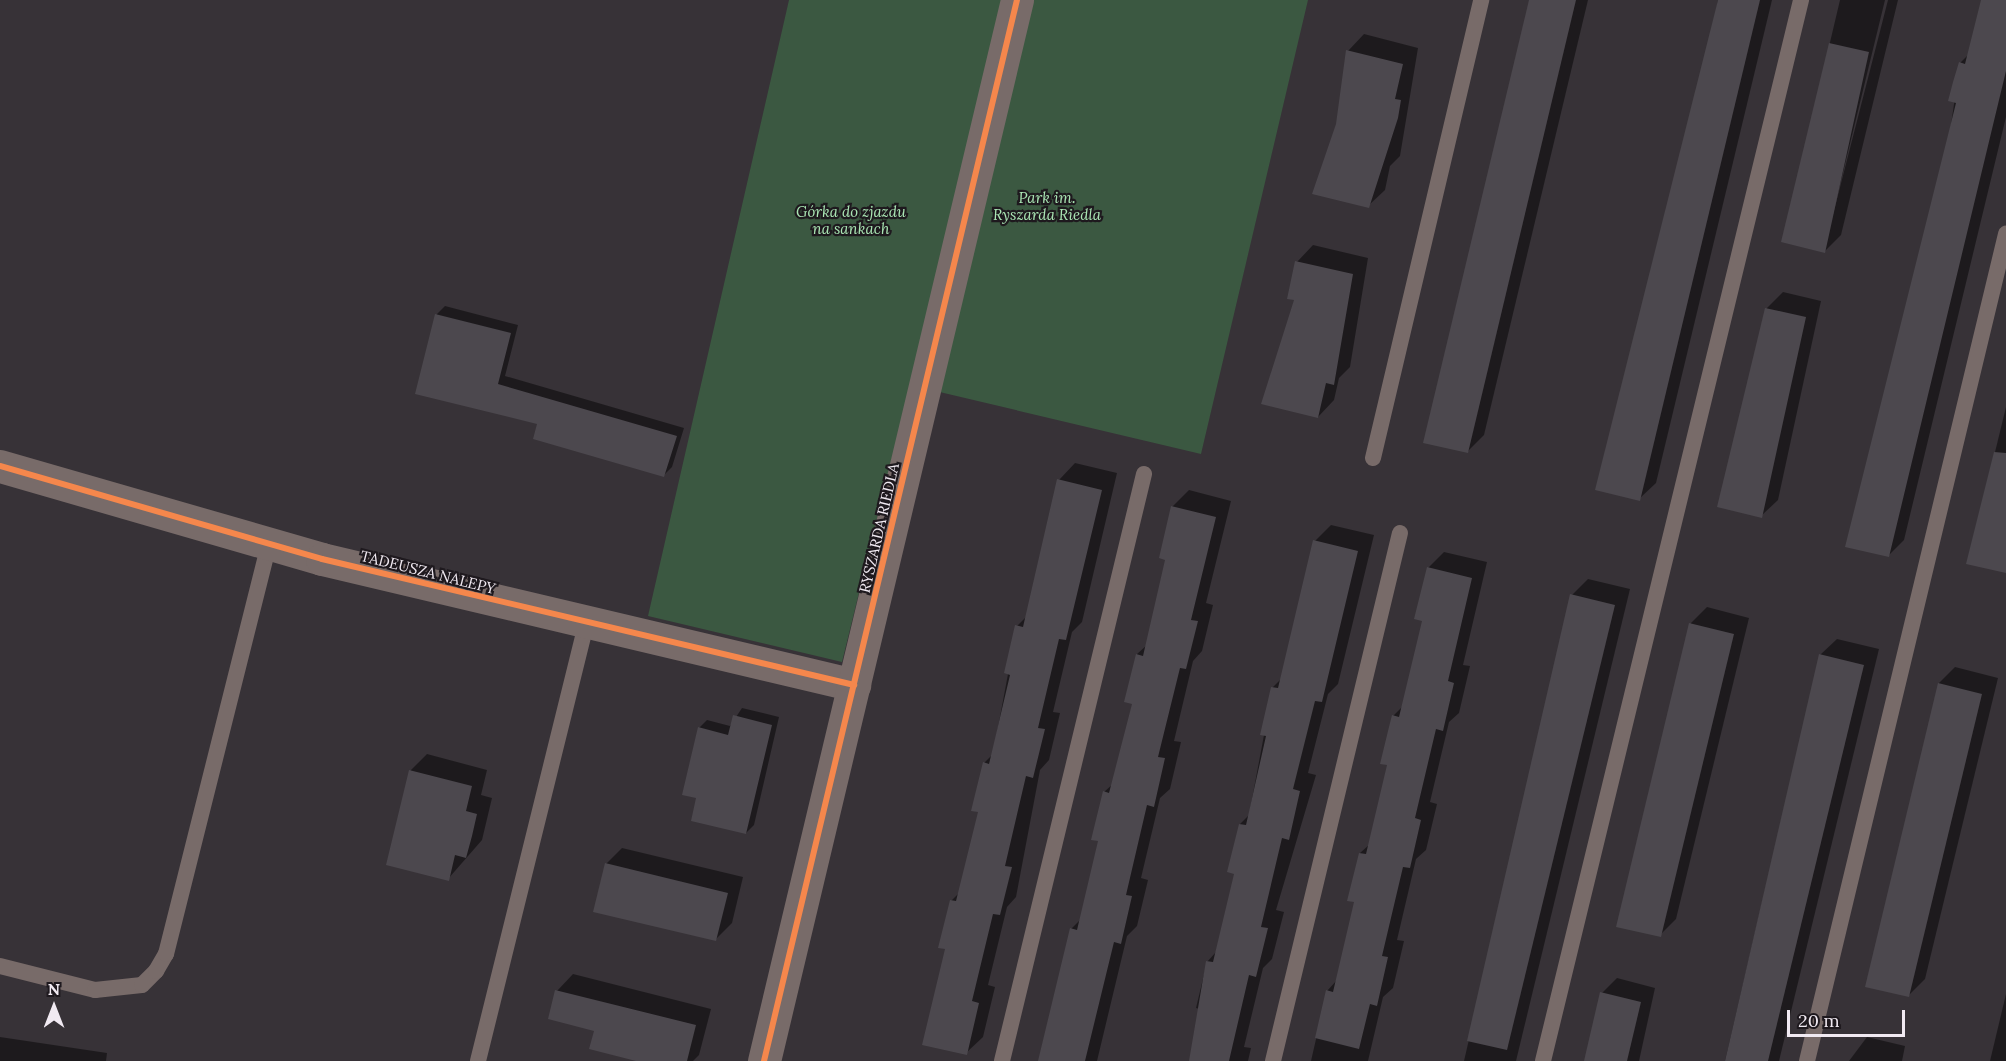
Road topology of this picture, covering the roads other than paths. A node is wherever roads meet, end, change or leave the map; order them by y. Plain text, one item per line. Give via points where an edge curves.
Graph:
1 (1017, 0) edge
2 (1481, 0) edge
3 (1801, 0) edge
4 (2006, 234) edge
5 (1373, 458) dead end
6 (0, 466) edge
7 (1144, 474) dead end
8 (1400, 533) dead end
9 (269, 544) junction
10 (587, 622) junction
11 (854, 685) junction
12 (0, 966) edge
13 (478, 1061) edge
14 (764, 1061) edge
15 (1002, 1061) edge
16 (1274, 1061) edge
17 (1543, 1061) edge
18 (1807, 1061) edge

1 - 11 street, RYSZARDA RIEDLA
2 - 5 lane
3 - 17 lane
4 - 18 lane
6 - 9 street, TADEUSZA NALEPY
7 - 15 lane
8 - 16 lane
9 - 10 street, TADEUSZA NALEPY
9 - 12 lane via 166,954 156,971 142,984 95,990
10 - 11 street, TADEUSZA NALEPY
10 - 13 lane
11 - 14 street, RYSZARDA RIEDLA

